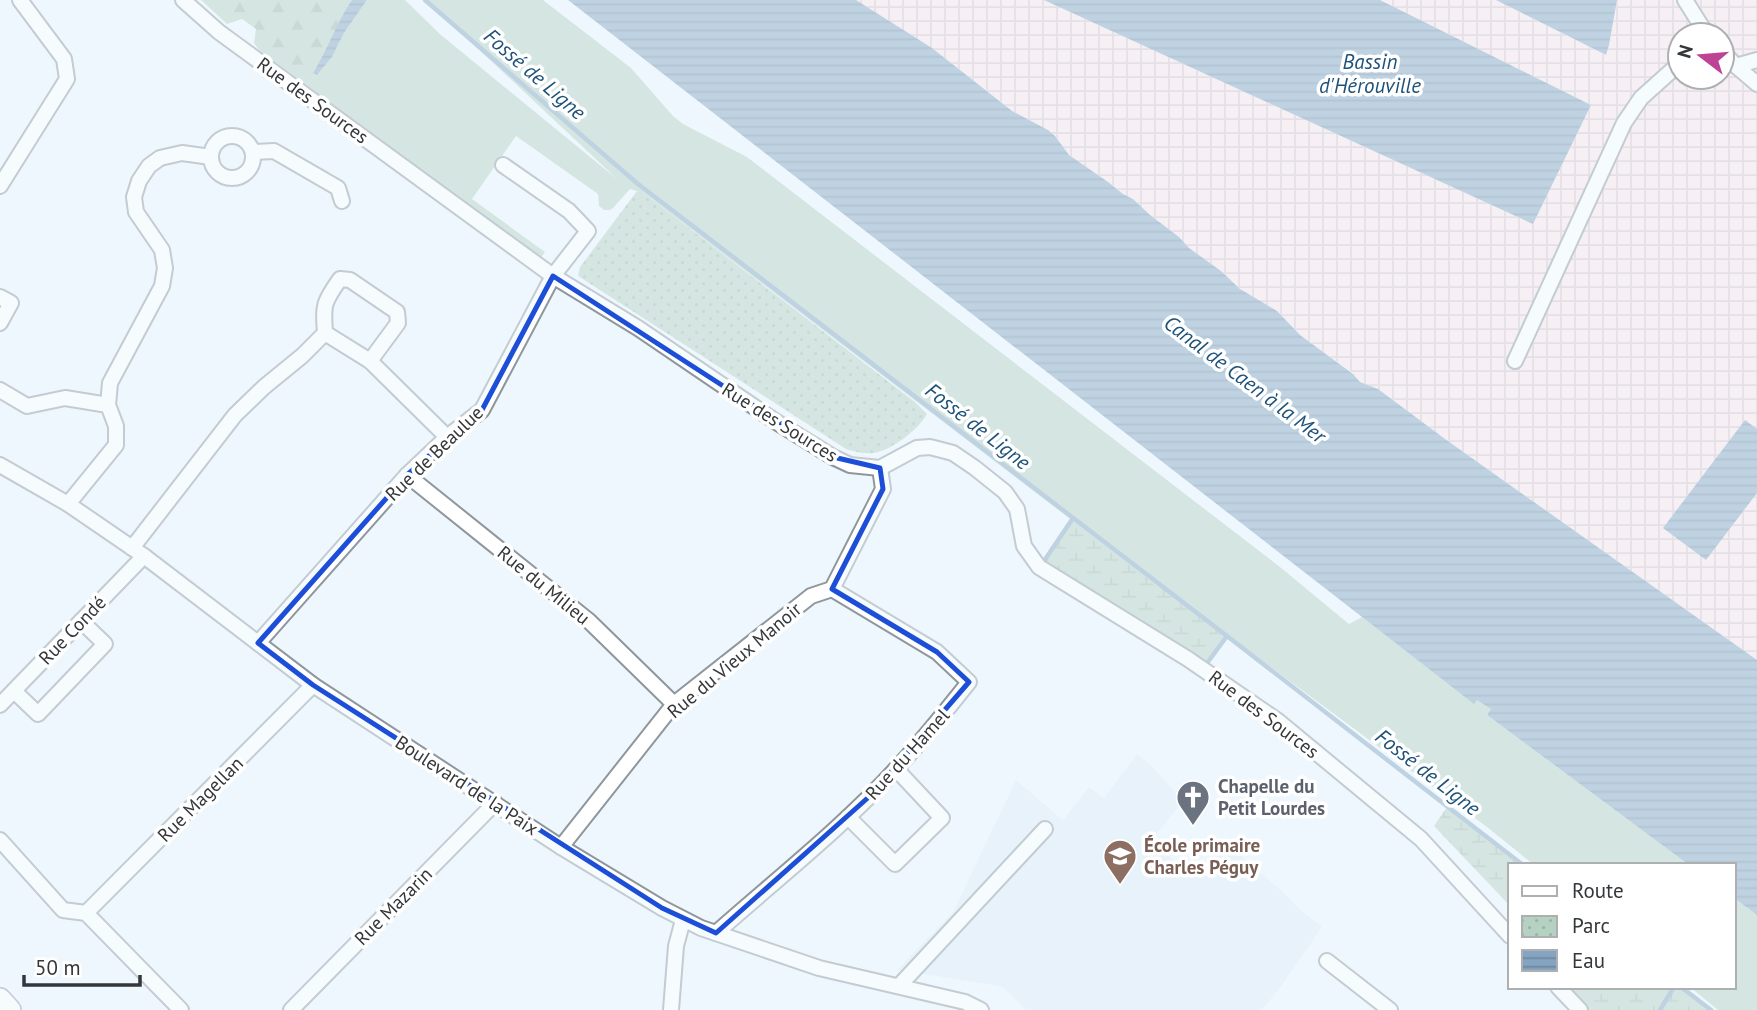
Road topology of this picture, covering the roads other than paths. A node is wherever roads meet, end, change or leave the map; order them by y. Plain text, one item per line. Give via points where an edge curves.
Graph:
1 (20, 0) edge
2 (183, 0) edge
3 (1685, 0) edge
4 (1698, 21) edge
5 (1757, 61) edge
6 (1736, 66) joint
7 (1666, 76) edge
8 (1757, 84) edge
9 (253, 152) junction
10 (211, 157) junction
11 (503, 165) dead end
12 (0, 186) edge
13 (342, 201) dead end
14 (554, 276) junction
15 (0, 297) edge
16 (0, 323) edge
17 (325, 333) junction
18 (370, 360) junction
19 (1515, 362) dead end
20 (0, 390) edge
21 (108, 405) junction
22 (447, 437) junction
23 (0, 465) edge
24 (880, 468) junction
25 (407, 475) junction
26 (68, 504) junction
27 (132, 548) junction
28 (144, 556) junction
29 (832, 589) junction
30 (81, 621) junction
31 (258, 643) junction
32 (313, 685) junction
33 (14, 691) junction
34 (674, 704) junction
35 (0, 705) edge
36 (897, 769) junction
37 (495, 803) junction
38 (848, 817) junction
39 (1045, 829) dead end
40 (0, 840) edge
41 (561, 847) junction
42 (86, 913) junction
43 (683, 920) junction
44 (716, 933) junction
45 (1508, 934) edge
46 (1327, 961) dead end
47 (899, 986) junction
48 (1560, 989) edge
49 (0, 999) edge
50 (1386, 1009) edge
51 (10, 1010) edge
52 (181, 1010) edge
53 (291, 1010) edge
54 (671, 1010) edge
55 (981, 1010) edge
56 (1580, 1010) edge

1 - 12 street via 64,59 67,79
2 - 14 street, Rue des Sources via 219,32
3 - 4 street
5 - 6 street
6 - 8 street
7 - 19 street via 1624,123
9 - 10 street via 240,137 227,137 216,144
9 - 10 street via 247,172 235,177 216,170
9 - 13 street via 274,151 338,188
10 - 21 street via 183,153 160,158 139,181 136,212 162,250 165,268 162,286 110,383
11 - 14 street, Rue de Beaulue via 569,211 588,231
14 - 22 street, Rue de Beaulue via 482,410
14 - 24 street, Rue des Sources via 833,457 850,465
15 - 16 street via 11,303
17 - 18 street
17 - 18 street via 327,297 340,279 350,279 397,312 398,323
17 - 27 street via 235,415
18 - 22 street
20 - 21 street via 27,406 65,398
21 - 26 street via 116,426 116,445
22 - 25 street, Rue de Beaulue
23 - 26 street, Boulevard de la Paix
24 - 29 street via 883,489
24 - 45 street, Rue des Sources via 917,448 930,447 953,453 975,468 1005,492 1017,509 1024,547 1039,567 1278,721 1421,839
25 - 31 street, Rue de Beaulue
25 - 34 street, Rue du Milieu via 589,621
26 - 27 street, Boulevard de la Paix
27 - 28 street, Boulevard de la Paix
28 - 30 street, Rue Condé
28 - 31 street, Boulevard de la Paix
29 - 34 street, Rue du Vieux Manoir via 811,596
29 - 36 street, Rue du Hamel via 937,652 969,682
30 - 33 street, Rue Condé
30 - 33 street via 105,644 38,714
31 - 32 street, Boulevard de la Paix
32 - 37 street, Boulevard de la Paix
32 - 42 street, Rue Magellan
33 - 35 street, Rue Condé
34 - 41 street, Rue du Vieux Manoir
36 - 38 street, Rue du Hamel
36 - 38 street via 942,818 895,864
37 - 41 street, Boulevard de la Paix
37 - 53 street, Rue Mazarin
38 - 44 street, Rue du Hamel
39 - 47 street
40 - 42 street via 63,910
41 - 43 street, Boulevard de la Paix
42 - 52 street
43 - 44 street, Boulevard de la Paix
43 - 54 street via 676,946
44 - 47 street, Boulevard de la Paix via 819,968
46 - 50 street
47 - 55 street, Boulevard de la Paix
48 - 56 street
49 - 51 highway

